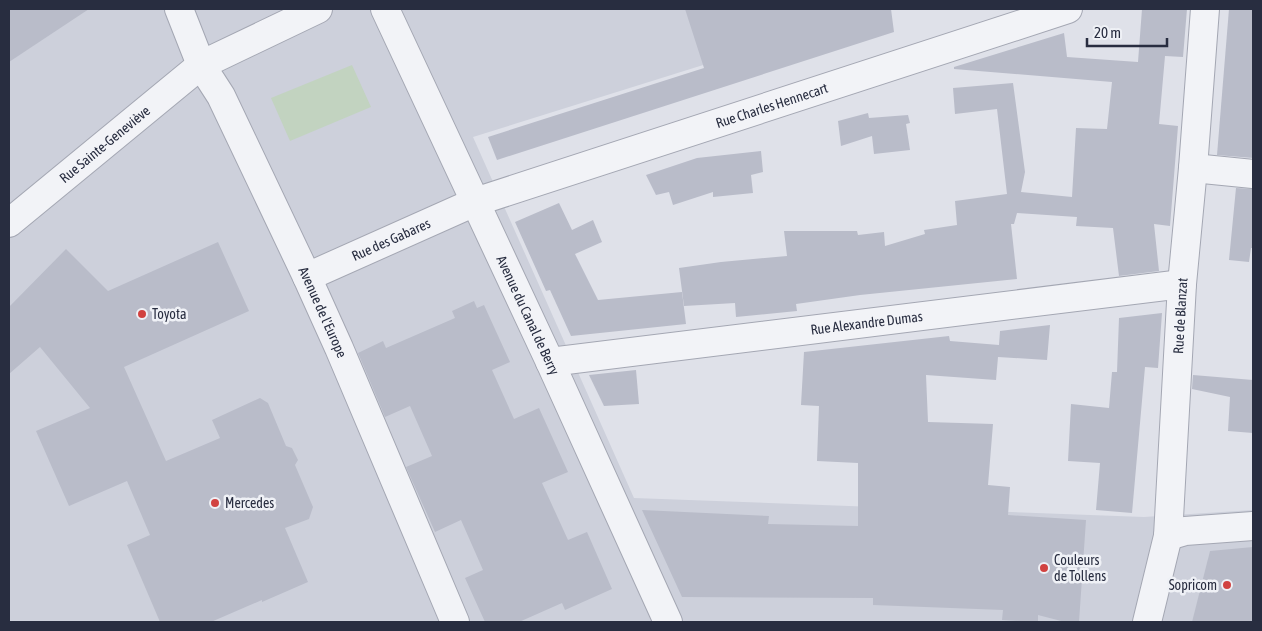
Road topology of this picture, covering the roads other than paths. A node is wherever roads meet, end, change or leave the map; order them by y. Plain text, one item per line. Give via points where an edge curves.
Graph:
1 (179, 9) edge
2 (318, 9) edge
3 (385, 9) edge
4 (1068, 9) edge
5 (1205, 9) edge
6 (201, 65) junction
7 (1193, 168) junction
8 (1253, 174) edge
9 (476, 202) junction
10 (9, 223) edge
11 (307, 277) junction
12 (1182, 284) junction
13 (550, 362) junction
14 (1253, 526) edge
15 (1168, 536) junction
16 (455, 622) edge
17 (668, 622) edge
18 (1147, 622) edge

1 - 6 street, Avenue de l'Europe
2 - 6 street, Rue Sainte-Geneviève
3 - 9 street, Avenue du Canal de Berry
4 - 9 street, Rue Charles Hennecart
5 - 7 street, Rue de Blanzat
6 - 10 street, Rue Sainte-Geneviève
6 - 11 street, Avenue de l'Europe via 221,96
7 - 8 street
7 - 12 street, Rue de Blanzat
9 - 11 street, Rue des Gabares
9 - 13 street, Avenue du Canal de Berry
11 - 16 street, Avenue de l'Europe
12 - 13 street, Rue Alexandre Dumas
12 - 15 street, Rue de Blanzat
13 - 17 street, Avenue du Canal de Berry
14 - 15 street via 1185,531
15 - 18 street, Rue de Blanzat

